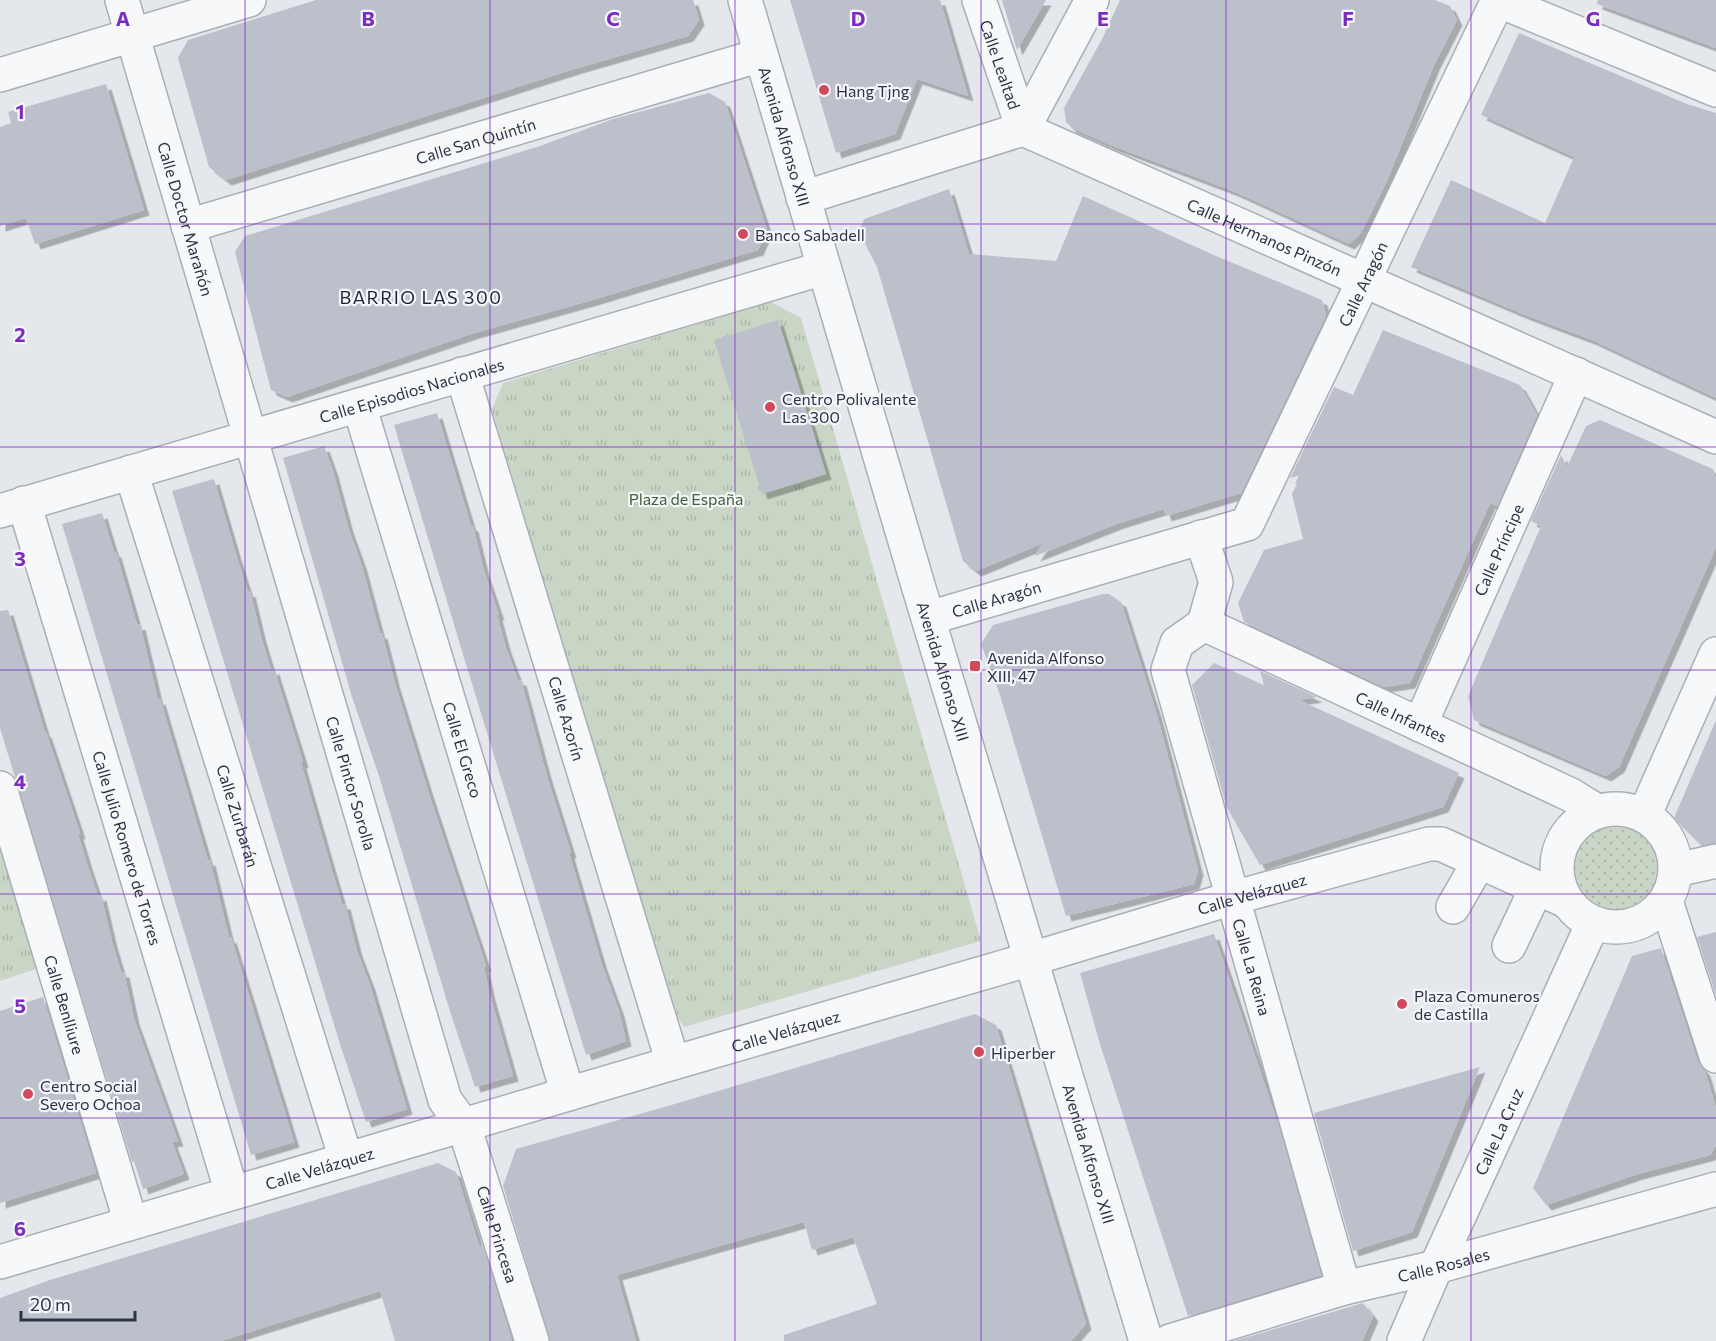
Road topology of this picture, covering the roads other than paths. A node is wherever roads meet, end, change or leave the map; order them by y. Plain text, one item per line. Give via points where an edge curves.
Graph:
1 (122, 0) edge
2 (249, 0) edge
3 (745, 0) edge
4 (979, 0) edge
5 (1092, 0) edge
6 (1497, 0) edge
7 (132, 36) junction
8 (761, 55) junction
9 (0, 75) edge
10 (1716, 90) edge
11 (1023, 129) junction
12 (803, 198) junction
13 (188, 226) junction
14 (824, 268) junction
15 (1364, 280) junction
16 (462, 374) junction
17 (1576, 374) junction
18 (359, 405) junction
19 (250, 436) junction
20 (1716, 437) edge
21 (130, 472) junction
22 (12, 507) edge
23 (1201, 537) junction
24 (929, 618) junction
25 (1204, 624) junction
26 (1716, 654) edge
27 (1420, 725) junction
28 (0, 788) edge
29 (1596, 812) junction
30 (1644, 816) junction
31 (1716, 861) edge
32 (1479, 862) junction
33 (1676, 870) junction
34 (1536, 889) junction
35 (1233, 898) junction
36 (1566, 901) junction
37 (1666, 901) junction
38 (1453, 907) dead end
39 (1593, 923) junction
40 (1509, 946) dead end
41 (1031, 959) junction
42 (1716, 1056) edge
43 (673, 1063) junction
44 (568, 1094) junction
45 (464, 1126) junction
46 (346, 1159) junction
47 (1716, 1189) edge
48 (232, 1193) junction
49 (131, 1223) junction
50 (0, 1262) edge
51 (1436, 1267) junction
52 (1344, 1287) junction
53 (532, 1341) edge
54 (1146, 1341) edge
55 (1170, 1341) edge
56 (1404, 1341) edge

1 - 7 street, Calle Doctor Marañón
2 - 7 street
3 - 8 street, Avenida Alfonso XIII
4 - 11 street, Calle Lealtad
5 - 11 street
6 - 10 street
6 - 15 street, Calle Aragón
7 - 9 street
7 - 13 street, Calle Doctor Marañón
8 - 12 street, Avenida Alfonso XIII
8 - 13 street, Calle San Quintín
11 - 12 street
11 - 15 street, Calle Hermanos Pinzón
12 - 14 street, Avenida Alfonso XIII
13 - 19 street, Calle Doctor Marañón
14 - 16 street, Calle Episodios Nacionales
14 - 24 street, Avenida Alfonso XIII
15 - 17 street, Calle Hermanos Pinzón
15 - 23 street, Calle Aragón via 1247,524
16 - 18 street, Calle Episodios Nacionales
16 - 43 street, Calle Azorín
17 - 20 street, Calle Hermanos Pinzón
17 - 27 street, Calle Príncipe
18 - 19 street, Calle Episodios Nacionales
18 - 44 street, Calle El Greco
19 - 21 street, Calle Episodios Nacionales
19 - 45 street, Calle Pintor Sorolla via 445,1100
21 - 22 street, Calle Episodios Nacionales
21 - 46 street, Calle Zurbarán
22 - 48 street, Calle Julio Romero de Torres
23 - 24 street, Calle Aragón
23 - 25 street via 1216,582
24 - 41 street, Avenida Alfonso XIII
25 - 27 street, Calle Infantes
25 - 35 street, Calle La Reina via 1177,643 1168,670
26 - 30 street
27 - 29 street, Calle Infantes via 1571,795
28 - 49 street, Calle Benlliure
29 - 30 street via 1629,810
29 - 36 street via 1574,826 1559,849 1556,876
30 - 33 street via 1664,833
31 - 33 street
32 - 34 street, Calle Velázquez
32 - 35 street, Calle Velázquez via 1441,844 1429,844
32 - 38 street
33 - 37 street
34 - 36 street, Calle Velázquez
34 - 40 street
35 - 41 street, Calle Velázquez
35 - 52 street, Calle La Reina
36 - 39 street
37 - 39 street via 1646,920 1634,925 1606,927
37 - 42 street
39 - 51 street, Calle La Cruz
41 - 43 street, Calle Velázquez
41 - 54 street, Avenida Alfonso XIII
43 - 44 street, Calle Velázquez
44 - 45 street, Calle Velázquez
45 - 46 street, Calle Velázquez
45 - 53 street, Calle Princesa
46 - 48 street, Calle Velázquez
47 - 51 street, Calle Rosales
48 - 49 street, Calle Velázquez
49 - 50 street, Calle Velázquez
51 - 52 street, Calle Rosales
51 - 56 street, Calle La Cruz
52 - 55 street, Calle Rosales

